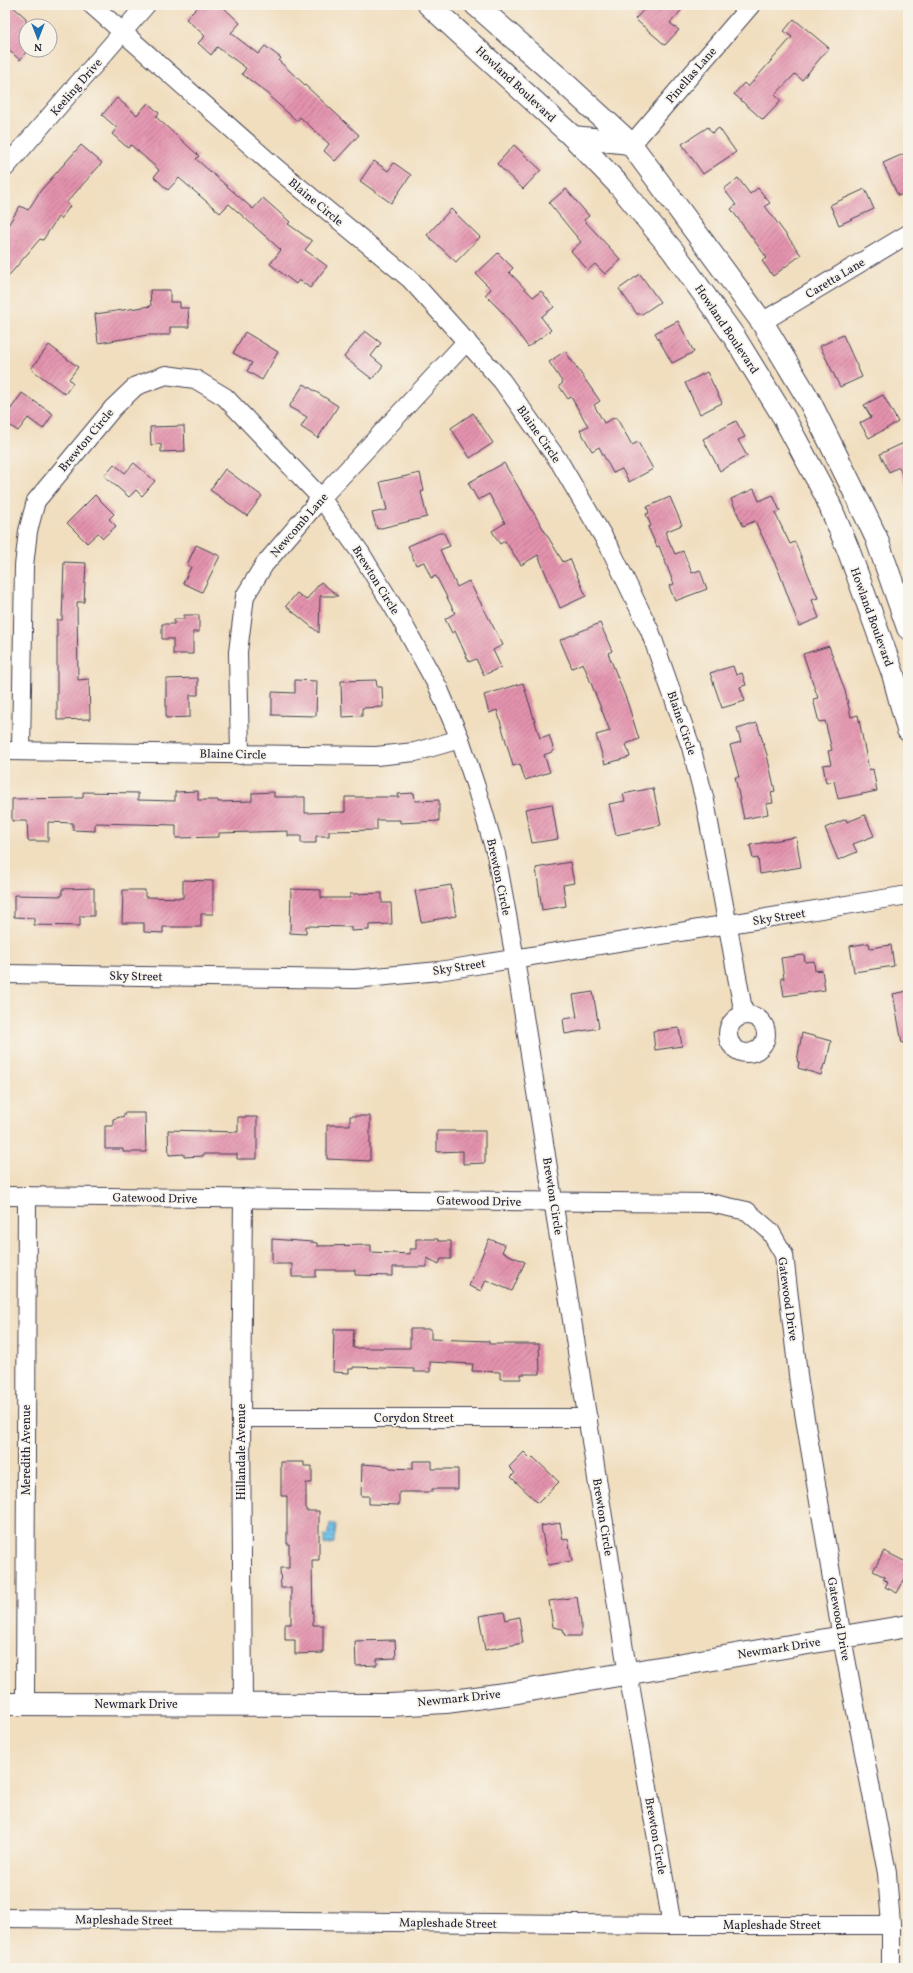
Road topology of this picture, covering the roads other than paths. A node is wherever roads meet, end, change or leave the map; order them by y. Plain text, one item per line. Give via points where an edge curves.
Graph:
1 (92, 5) edge
2 (146, 5) edge
3 (429, 5) edge
4 (476, 5) edge
5 (751, 5) edge
6 (123, 32) junction
7 (572, 137) junction
8 (630, 144) junction
9 (5, 168) edge
10 (619, 185) junction
11 (663, 187) junction
12 (908, 234) edge
13 (762, 322) junction
14 (467, 341) junction
15 (321, 498) junction
16 (908, 628) edge
17 (908, 730) edge
18 (460, 740) junction
19 (13, 751) edge
20 (240, 754) junction
21 (908, 896) edge
22 (727, 925) junction
23 (515, 959) junction
24 (5, 974) edge
25 (744, 1015) dead end
26 (5, 1196) edge
27 (27, 1196) junction
28 (243, 1198) junction
29 (553, 1201) junction
30 (241, 1418) junction
31 (588, 1418) junction
32 (908, 1626) edge
33 (842, 1638) junction
34 (627, 1672) junction
35 (15, 1704) edge
36 (244, 1705) junction
37 (5, 1918) edge
38 (672, 1925) junction
39 (891, 1925) junction
40 (891, 1968) edge

1 - 6 street, Blaine Circle
2 - 6 street, Keeling Drive
3 - 7 main road, Howland Boulevard
4 - 8 main road
5 - 8 street, Pinellas Lane
6 - 9 street, Keeling Drive
6 - 14 street, Blaine Circle via 276,168 410,279
7 - 8 main road
7 - 10 main road, Howland Boulevard
8 - 11 main road
10 - 11 main road
10 - 17 main road, Howland Boulevard via 673,252 735,338 783,416 825,494 848,549 893,674
11 - 13 main road
12 - 13 street, Caretta Lane
13 - 16 main road via 809,400 876,537
14 - 15 street, Newcomb Lane
14 - 22 street, Blaine Circle via 502,381 560,463 611,550 650,631 691,747 705,801
15 - 18 street, Brewton Circle via 360,552 400,618 438,687
15 - 19 street, Brewton Circle via 225,397 195,378 166,376 136,386 113,408 36,501 28,531 24,566
15 - 20 street, Newcomb Lane via 264,565 245,596 238,652
18 - 20 street, Blaine Circle via 415,752 376,756
18 - 23 street, Brewton Circle via 496,854
19 - 20 street, Blaine Circle
21 - 22 street, Sky Street
22 - 23 street, Sky Street
22 - 25 street, Blaine Circle
23 - 24 street, Sky Street via 439,971 355,979
23 - 29 street, Brewton Circle
26 - 27 street, Gatewood Drive
27 - 28 street, Gatewood Drive
27 - 35 street, Meredith Avenue
28 - 29 street, Gatewood Drive
28 - 30 street, Hillandale Avenue
29 - 31 street, Brewton Circle
29 - 33 street, Gatewood Drive via 710,1203 747,1211 770,1231 784,1255 798,1383
30 - 31 street, Corydon Street
30 - 36 street, Hillandale Avenue
31 - 34 street, Brewton Circle
32 - 33 main road, Newmark Drive
33 - 34 main road, Newmark Drive
33 - 39 street, Gatewood Drive via 888,1873
34 - 36 main road, Newmark Drive via 446,1702 390,1705
34 - 38 street, Brewton Circle
35 - 36 main road, Newmark Drive
37 - 38 street, Mapleshade Street
38 - 39 street, Mapleshade Street
39 - 40 street, Gatewood Drive

